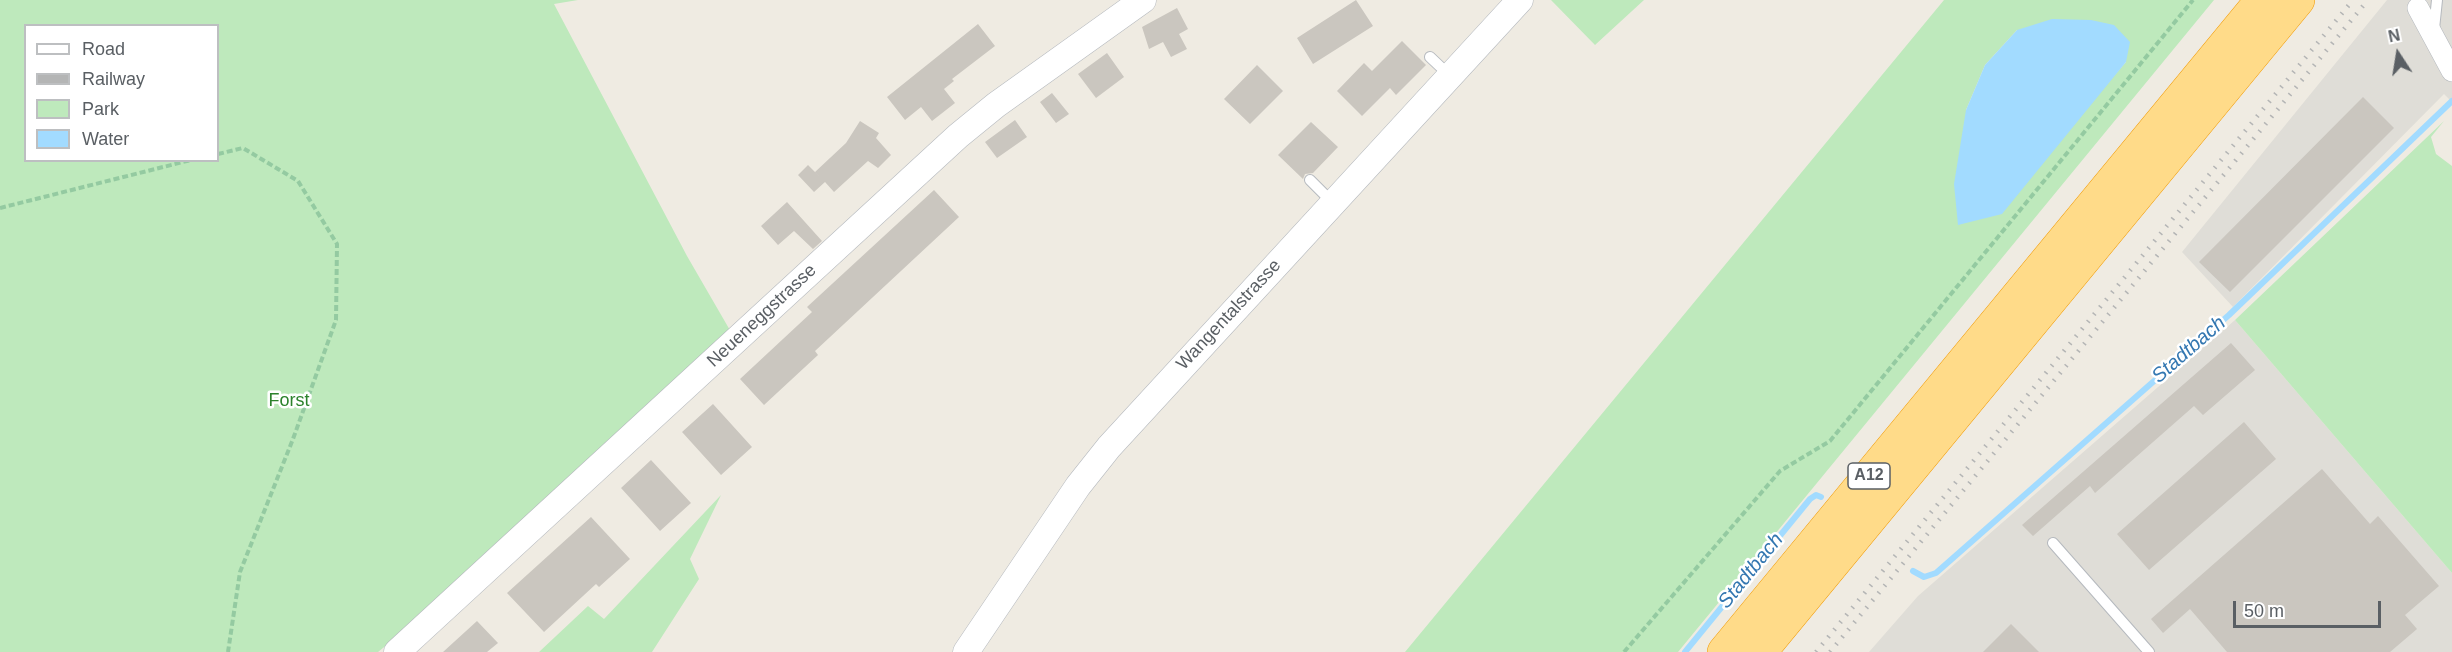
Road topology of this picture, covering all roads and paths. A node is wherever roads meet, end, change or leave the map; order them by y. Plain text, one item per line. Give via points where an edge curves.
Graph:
1 (1143, 0) edge
2 (1520, 0) edge
3 (2193, 0) edge
4 (2262, 0) edge
5 (2298, 0) edge
6 (2437, 0) edge
7 (2418, 8) dead end
8 (2433, 33) junction
9 (1430, 57) dead end
10 (2452, 71) edge
11 (1450, 76) junction
12 (219, 154) edge
13 (183, 162) edge
14 (1310, 180) dead end
15 (1333, 203) junction
16 (0, 208) edge
17 (2053, 543) dead end
18 (228, 652) edge
19 (397, 652) edge
20 (966, 652) edge
21 (1624, 652) edge
22 (1724, 652) edge
23 (1760, 652) edge
24 (2149, 652) edge

1 - 19 street, Neueneggstrasse via 958,136
2 - 11 street, Wangentalstrasse
3 - 21 path via 1830,441 1780,471
4 - 22 highway, A12
5 - 23 highway, A12
6 - 8 lane
7 - 8 street
8 - 10 street
9 - 11 lane
11 - 15 street, Wangentalstrasse
12 - 18 path via 243,148 298,181 337,244 336,320 294,439 240,572
13 - 16 path
14 - 15 lane
15 - 20 street, Wangentalstrasse via 1109,447 1078,486
17 - 24 lane

